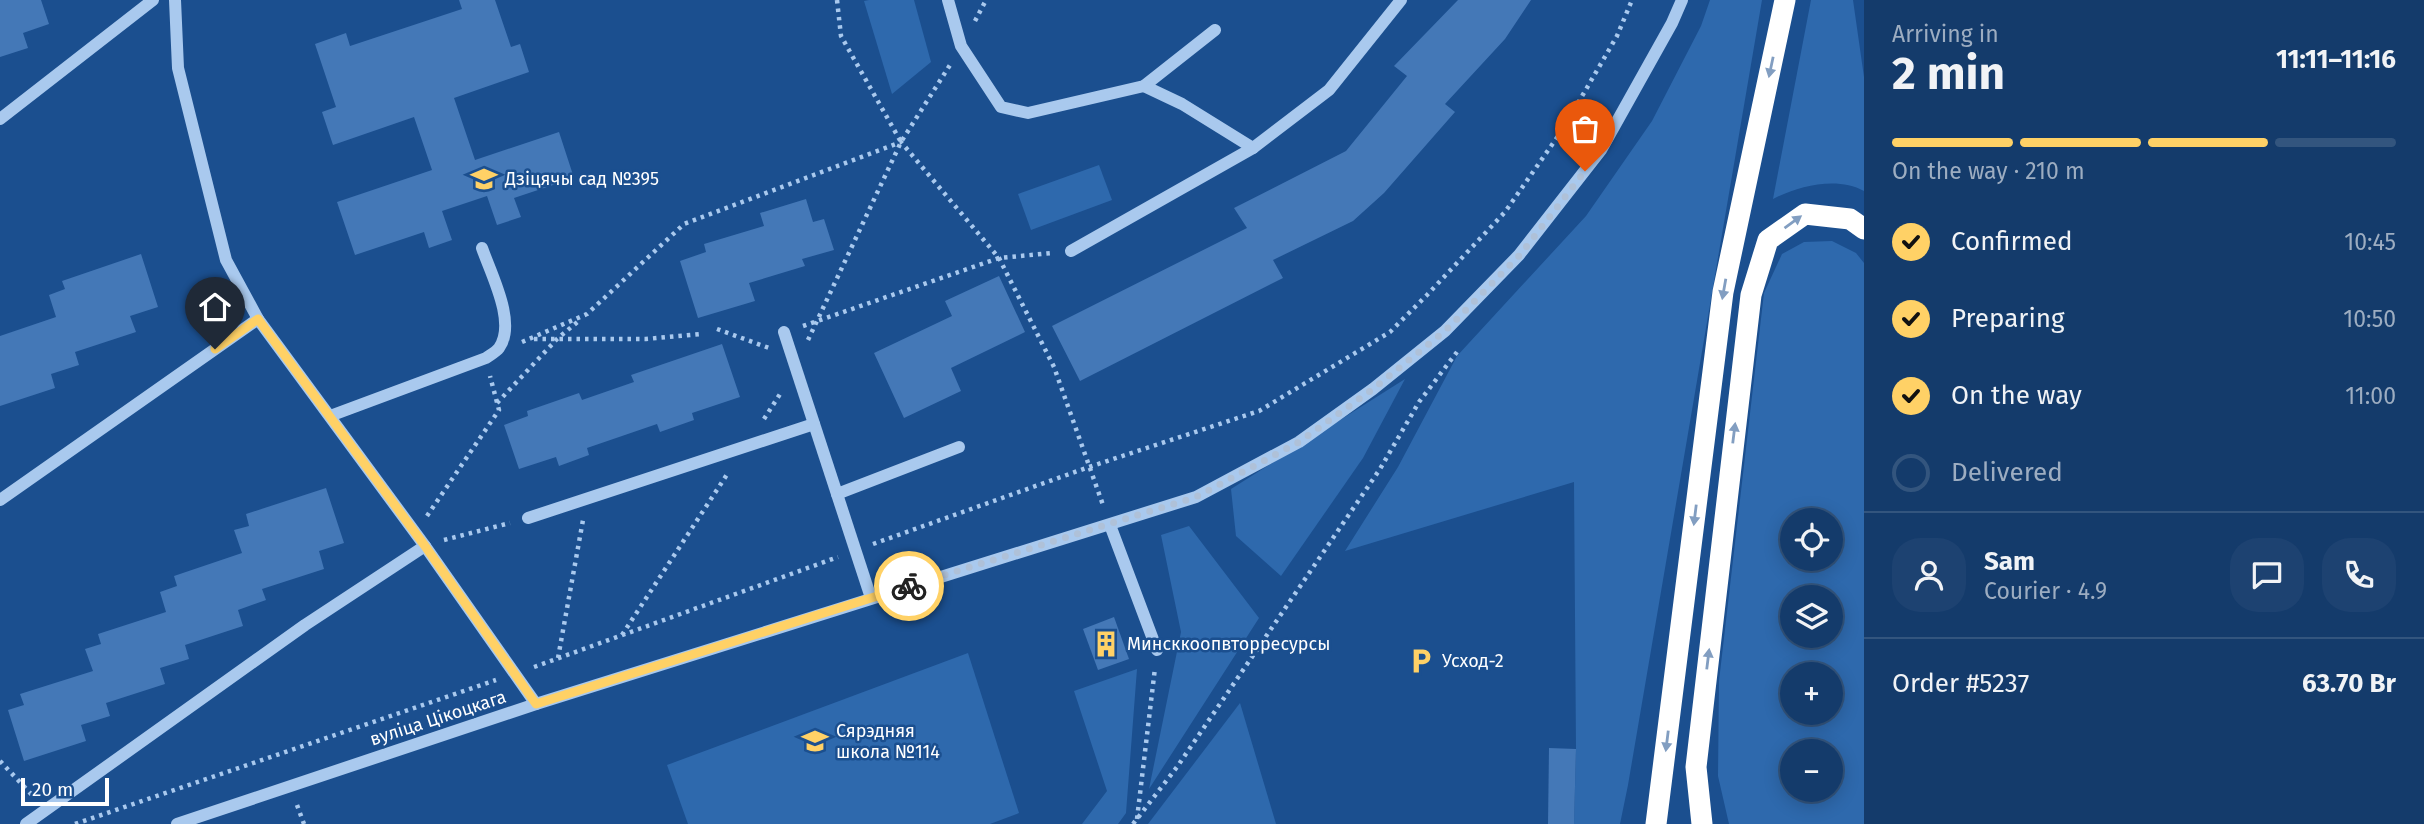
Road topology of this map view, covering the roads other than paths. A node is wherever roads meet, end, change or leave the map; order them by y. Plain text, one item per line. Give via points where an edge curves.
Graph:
1 (153, 0) edge
2 (175, 0) edge
3 (948, 0) edge
4 (1401, 0) edge
5 (1682, 0) edge
6 (1785, 0) edge
7 (1215, 30) dead end
8 (1144, 86) junction
9 (0, 118) edge
10 (1252, 148) junction
11 (1864, 229) edge
12 (482, 248) dead end
13 (1071, 251) road end
14 (258, 319) junction
15 (784, 332) road end
16 (330, 416) junction
17 (814, 424) junction
18 (959, 447) dead end
19 (837, 494) junction
20 (0, 500) edge
21 (528, 518) road end
22 (1110, 525) junction
23 (425, 546) junction
24 (871, 598) junction
25 (1157, 649) road end
26 (536, 704) junction
27 (26, 824) edge
28 (177, 824) edge
29 (1656, 824) edge
30 (1702, 824) edge

1 - 9 street
2 - 14 street via 178,68 226,260
3 - 8 street via 961,46 1001,107 1028,113
4 - 10 street via 1329,90
5 - 22 street, вуліца Цікоцкага via 1601,150 1520,255 1445,331 1299,442 1196,497
6 -> 29 highway via 1723,292
7 - 8 street
8 - 10 street
10 - 13 street
30 -> 11 highway via 1696,766 1751,295 1769,240 1805,214 1850,219
12 - 16 street via 506,316 499,348 486,358
14 - 16 street
14 - 20 street
15 - 17 street
16 - 23 street
17 - 19 street
17 - 21 street
18 - 19 street
19 - 24 street
22 - 24 street, вуліца Цікоцкага
22 - 25 street
23 - 26 street
23 - 27 street via 305,625
24 - 26 street, вуліца Цікоцкага
26 - 28 street, вуліца Цікоцкага

